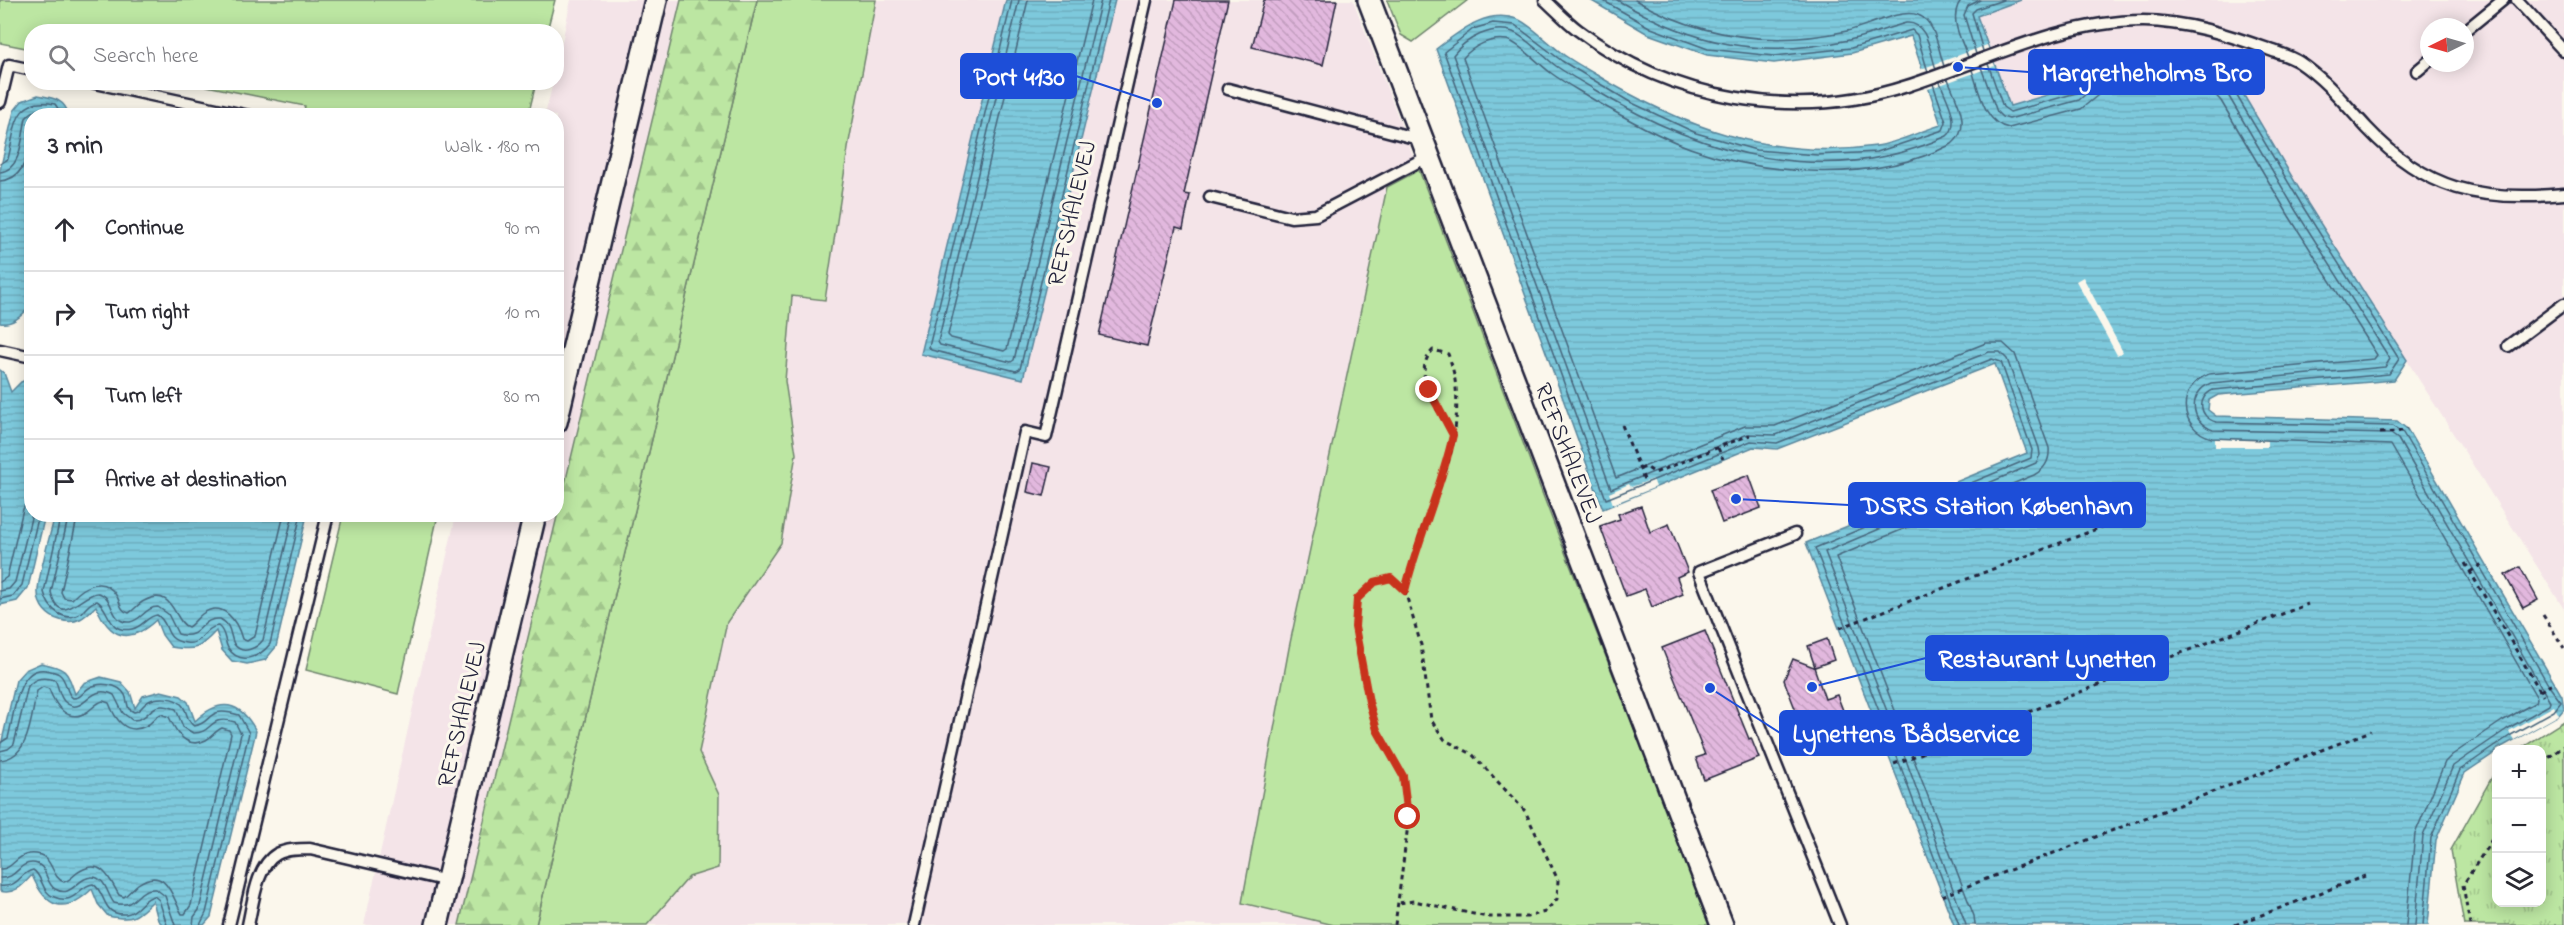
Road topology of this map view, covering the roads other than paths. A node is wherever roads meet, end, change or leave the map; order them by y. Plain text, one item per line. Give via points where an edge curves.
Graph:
1 (656, 0) edge
2 (1146, 0) edge
3 (1369, 0) edge
4 (1545, 0) edge
5 (2503, 0) edge
6 (2517, 0) edge
7 (2474, 24) edge
8 (2564, 51) edge
9 (24, 68) edge
10 (2420, 68) edge
11 (2417, 71) dead end
12 (1228, 88) dead end
13 (128, 90) edge
14 (0, 102) edge
15 (212, 108) edge
16 (1426, 148) junction
17 (2564, 194) edge
18 (1210, 197) dead end
19 (2564, 304) edge
20 (2508, 346) dead end
21 (0, 350) edge
22 (24, 355) edge
23 (564, 388) edge
24 (326, 522) edge
25 (532, 522) edge
26 (1795, 534) dead end
27 (448, 881) junction
28 (230, 925) edge
29 (248, 925) edge
30 (437, 925) edge
31 (914, 925) edge
32 (1722, 925) edge
33 (1840, 925) edge

1 - 23 street
2 - 31 lane, REFSHALEVEJ via 1046,437 1025,432
3 - 16 street, REFSHALEVEJ
4 - 17 lane via 1577,30 1649,72 1705,92 1758,102 1814,104 1872,95 2085,26 2144,21 2212,30 2297,60 2335,91 2399,158 2432,180 2494,197
5 - 7 lane
6 - 8 lane
9 - 14 lane via 9,65
10 - 11 lane
12 - 16 lane
13 - 15 lane
16 - 18 lane via 1316,216 1291,217
16 - 32 street, REFSHALEVEJ
19 - 20 lane
21 - 22 lane
24 - 28 lane
25 - 27 street, REFSHALEVEJ
26 - 33 lane via 1699,572
27 - 29 lane via 310,849 288,850 274,855 262,870
27 - 30 street, REFSHALEVEJ

